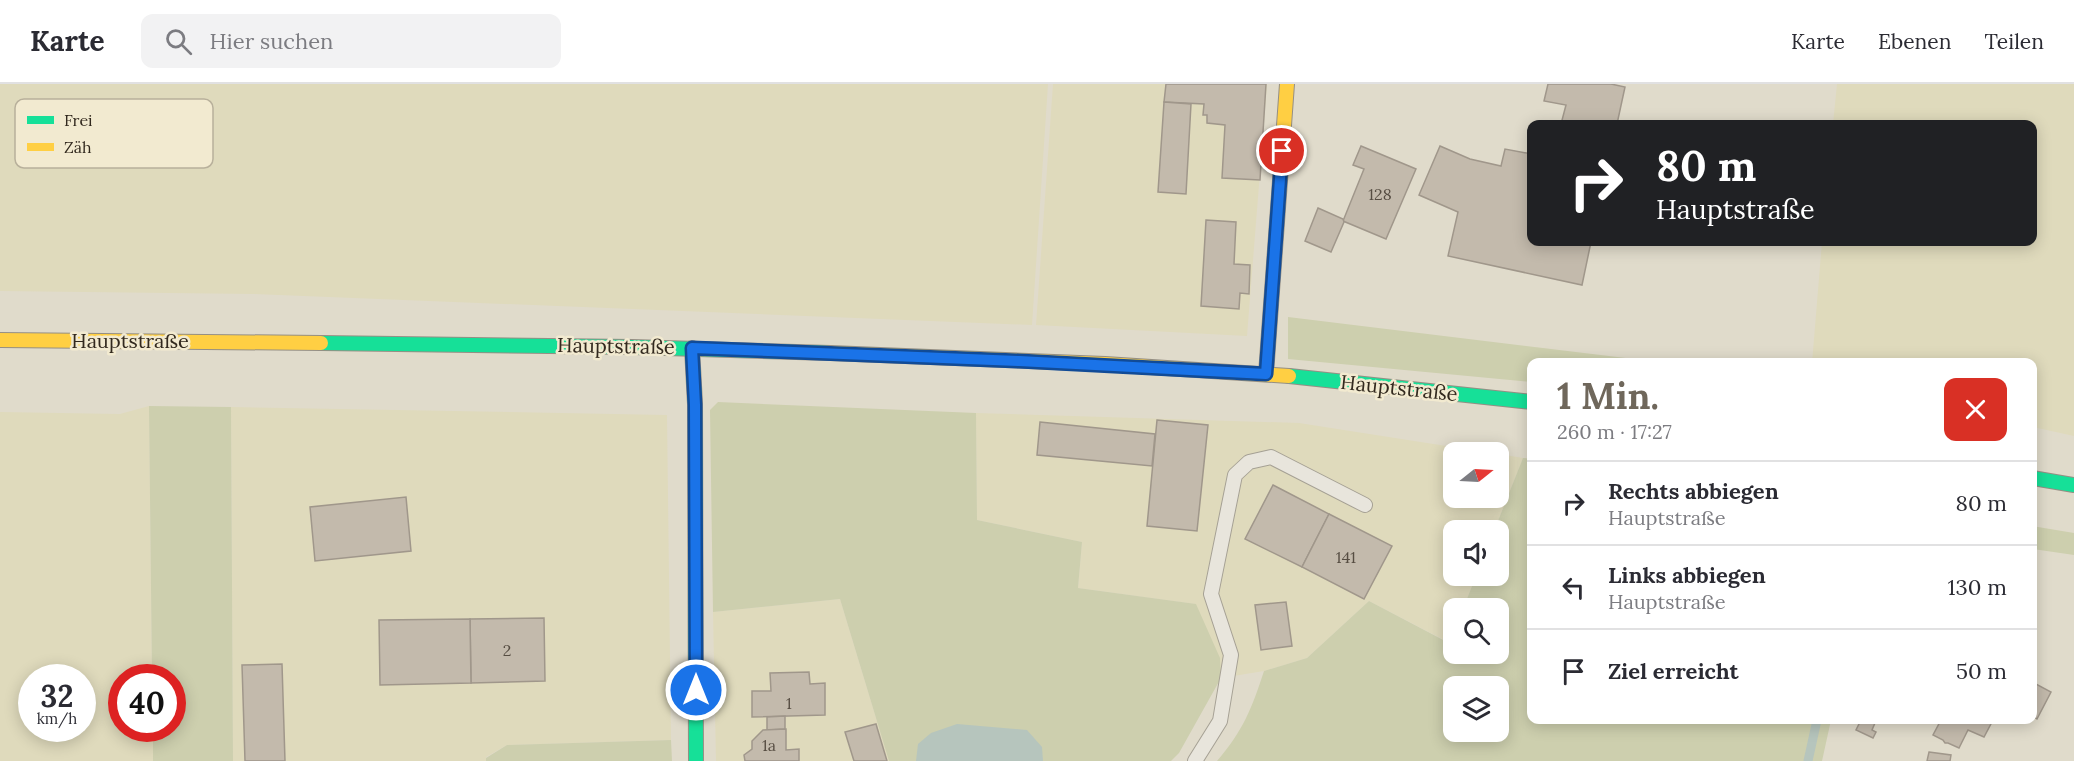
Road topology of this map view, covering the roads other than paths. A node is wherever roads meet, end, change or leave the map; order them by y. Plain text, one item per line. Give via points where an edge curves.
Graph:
1 (1287, 84) edge
2 (0, 340) edge
3 (692, 348) junction
4 (1266, 374) junction
5 (1527, 401) edge
6 (2037, 479) edge
7 (2074, 485) edge
8 (1365, 506) dead end
9 (696, 761) edge
10 (1195, 761) edge

1 - 4 main road
2 - 3 main road, Hauptstraße
3 - 4 main road, Hauptstraße
3 - 9 main road
4 - 5 main road, Hauptstraße
6 - 7 main road
8 - 10 lane via 1271,457 1249,462 1235,475 1211,594 1231,654 1220,721

